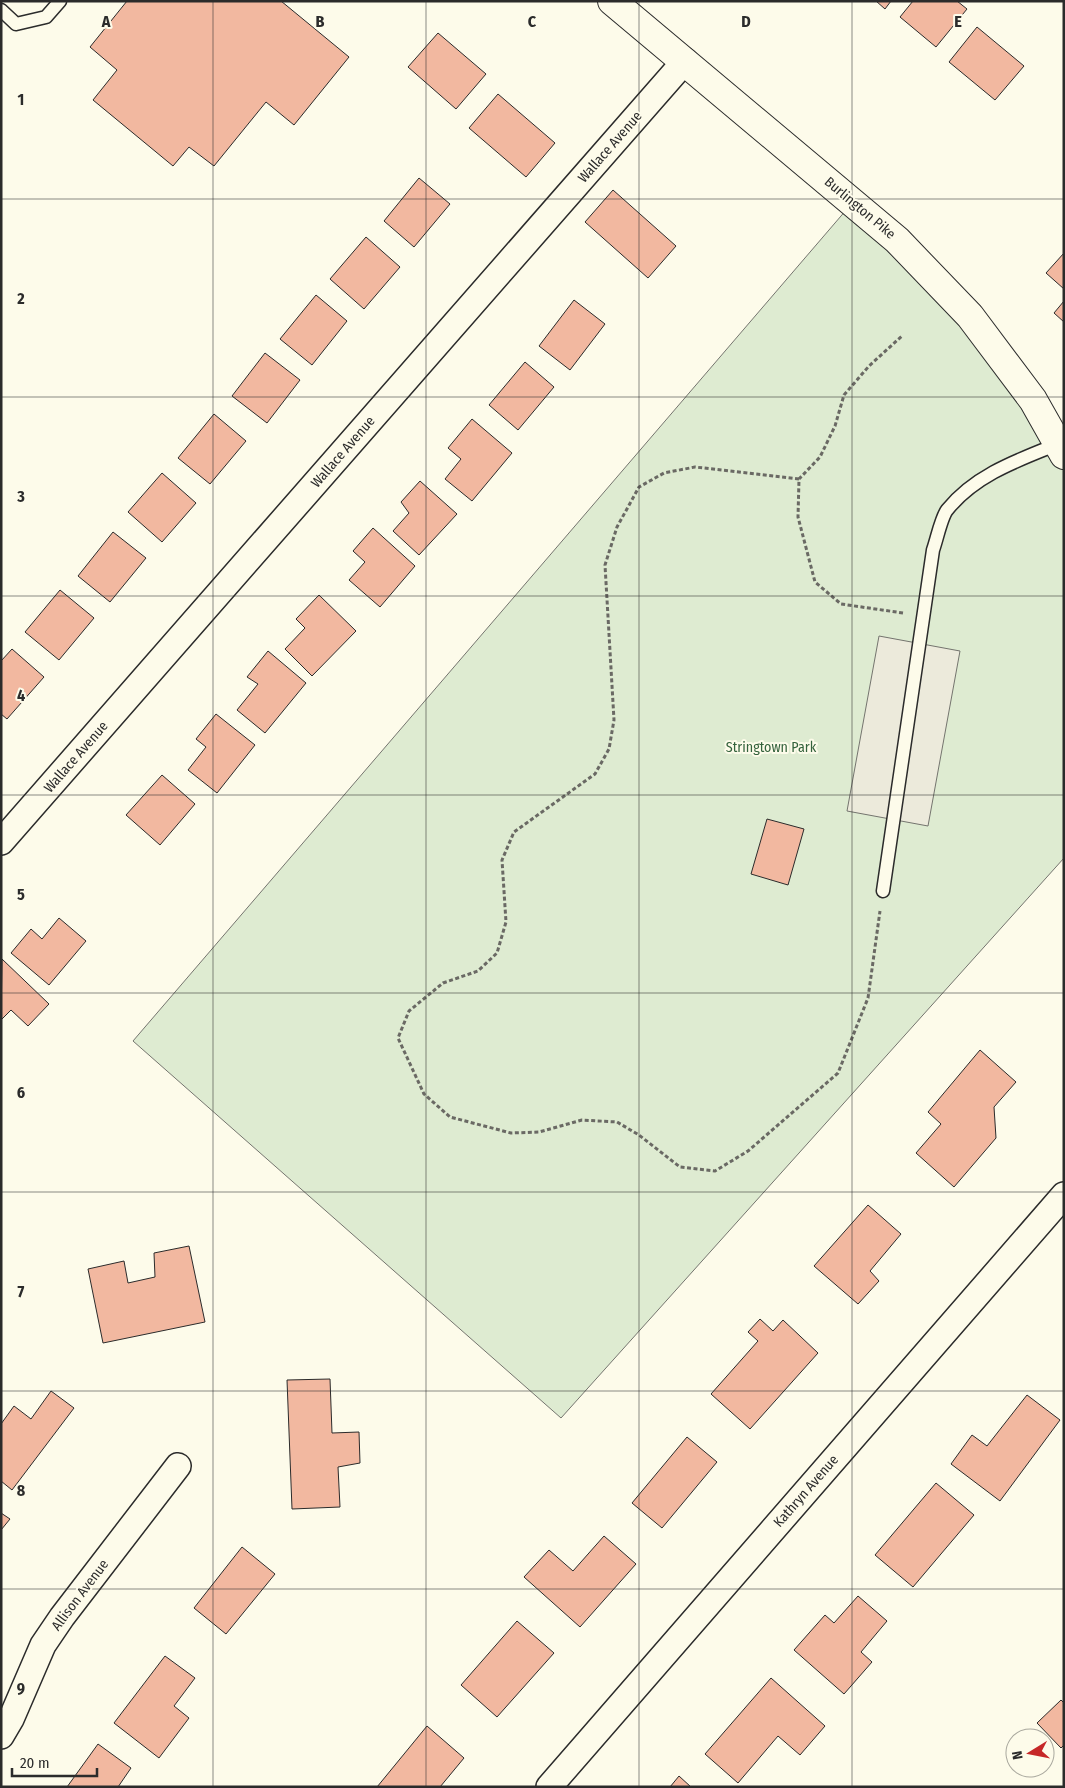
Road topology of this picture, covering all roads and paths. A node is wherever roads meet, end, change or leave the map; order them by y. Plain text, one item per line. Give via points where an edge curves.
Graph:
1 (60, 1) edge
2 (612, 1) edge
3 (1, 10) edge
4 (685, 62) junction
5 (903, 335) dead end
6 (1061, 450) edge
7 (798, 479) junction
8 (923, 616) junction
9 (1, 842) edge
10 (883, 891) joint
11 (1064, 1195) edge
12 (178, 1466) dead end
13 (1, 1736) edge
14 (549, 1787) edge

1 - 3 lane via 46,18 16,24
2 - 4 main road, Burlington Pike
4 - 6 main road, Burlington Pike via 904,246 970,316 1033,400
4 - 9 street, Wallace Avenue
5 - 7 path via 869,366 844,395 835,426 820,457
6 - 8 lane via 1000,468 972,486 946,511 933,550
7 - 8 path via 798,517 815,582 841,604
7 - 10 path via 695,467 664,473 639,487 617,527 604,565 614,720 609,749 595,774 514,832 502,860 506,922 497,953 478,970 442,983 409,1011 398,1038 424,1094 450,1118 511,1133 539,1132 582,1120 617,1122 680,1167 715,1171 748,1151 838,1073 868,998
8 - 10 lane
11 - 14 street, Kathryn Avenue
12 - 13 street, Allison Avenue via 43,1645

